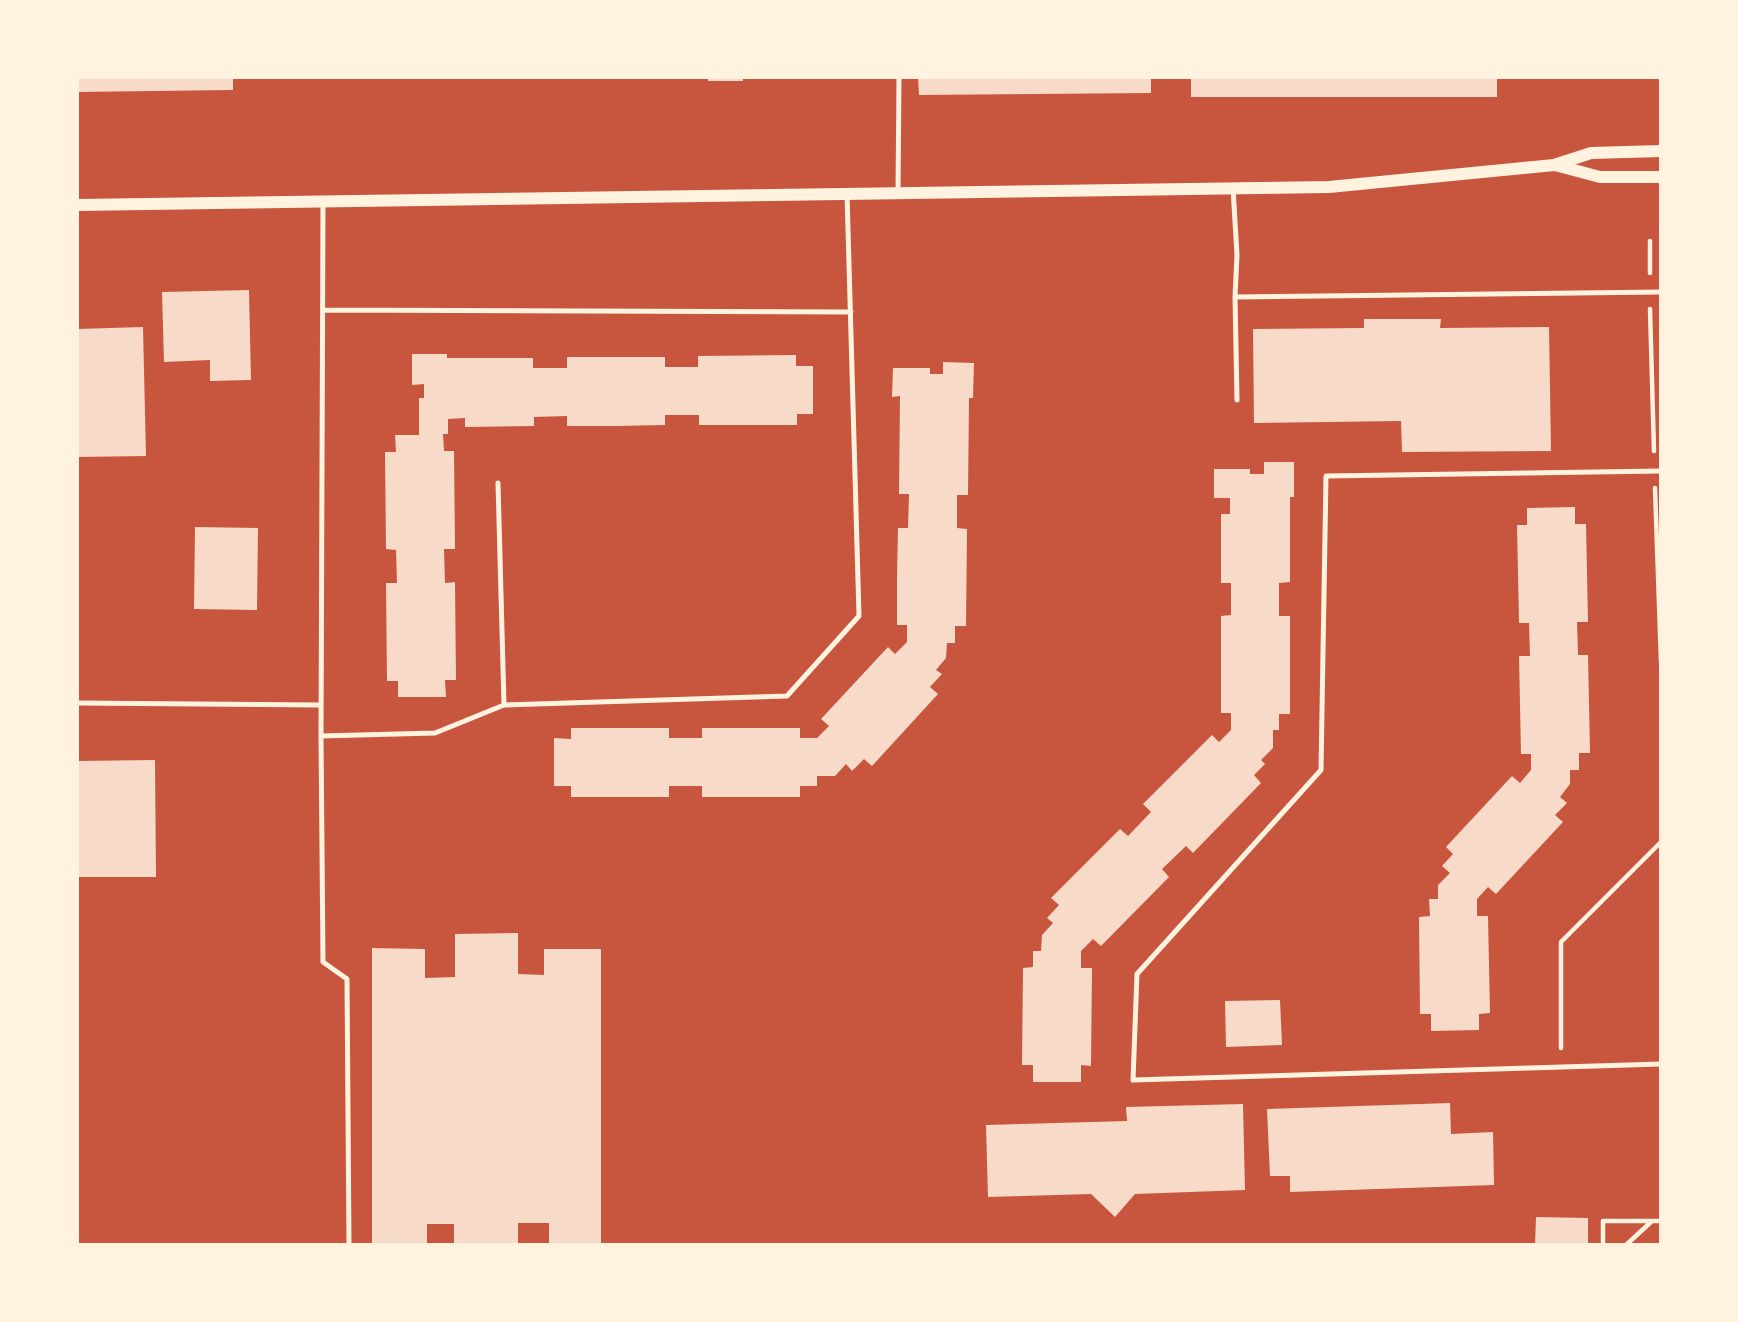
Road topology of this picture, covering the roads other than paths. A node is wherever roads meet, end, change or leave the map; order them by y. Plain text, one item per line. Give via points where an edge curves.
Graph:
1 (899, 77) edge
2 (1661, 152) edge
3 (1554, 165) junction
4 (1661, 177) edge
5 (1234, 188) junction
6 (847, 194) junction
7 (898, 194) junction
8 (323, 202) junction
9 (77, 205) edge
10 (1661, 292) edge
11 (1235, 297) junction
12 (323, 310) junction
13 (851, 312) junction
14 (1237, 400) dead end
15 (1661, 471) edge
16 (498, 483) dead end
17 (77, 702) edge
18 (321, 705) junction
19 (504, 705) junction
20 (321, 736) junction
21 (1661, 1064) edge
22 (349, 1245) edge

1 - 7 lane
2 - 3 street via 1591,153
3 - 4 street via 1600,177
3 - 5 street via 1329,187
5 - 7 street
5 - 11 lane
6 - 7 street
6 - 8 street
6 - 13 lane
8 - 9 street
8 - 12 lane
10 - 11 lane
11 - 14 lane
12 - 13 lane
12 - 18 lane
13 - 19 lane via 859,615 850,626 787,696
15 - 21 lane via 1326,476 1321,770 1137,974 1133,1080
16 - 19 lane
17 - 18 lane
18 - 20 lane
19 - 20 lane via 435,733
20 - 22 lane via 323,962 347,979

